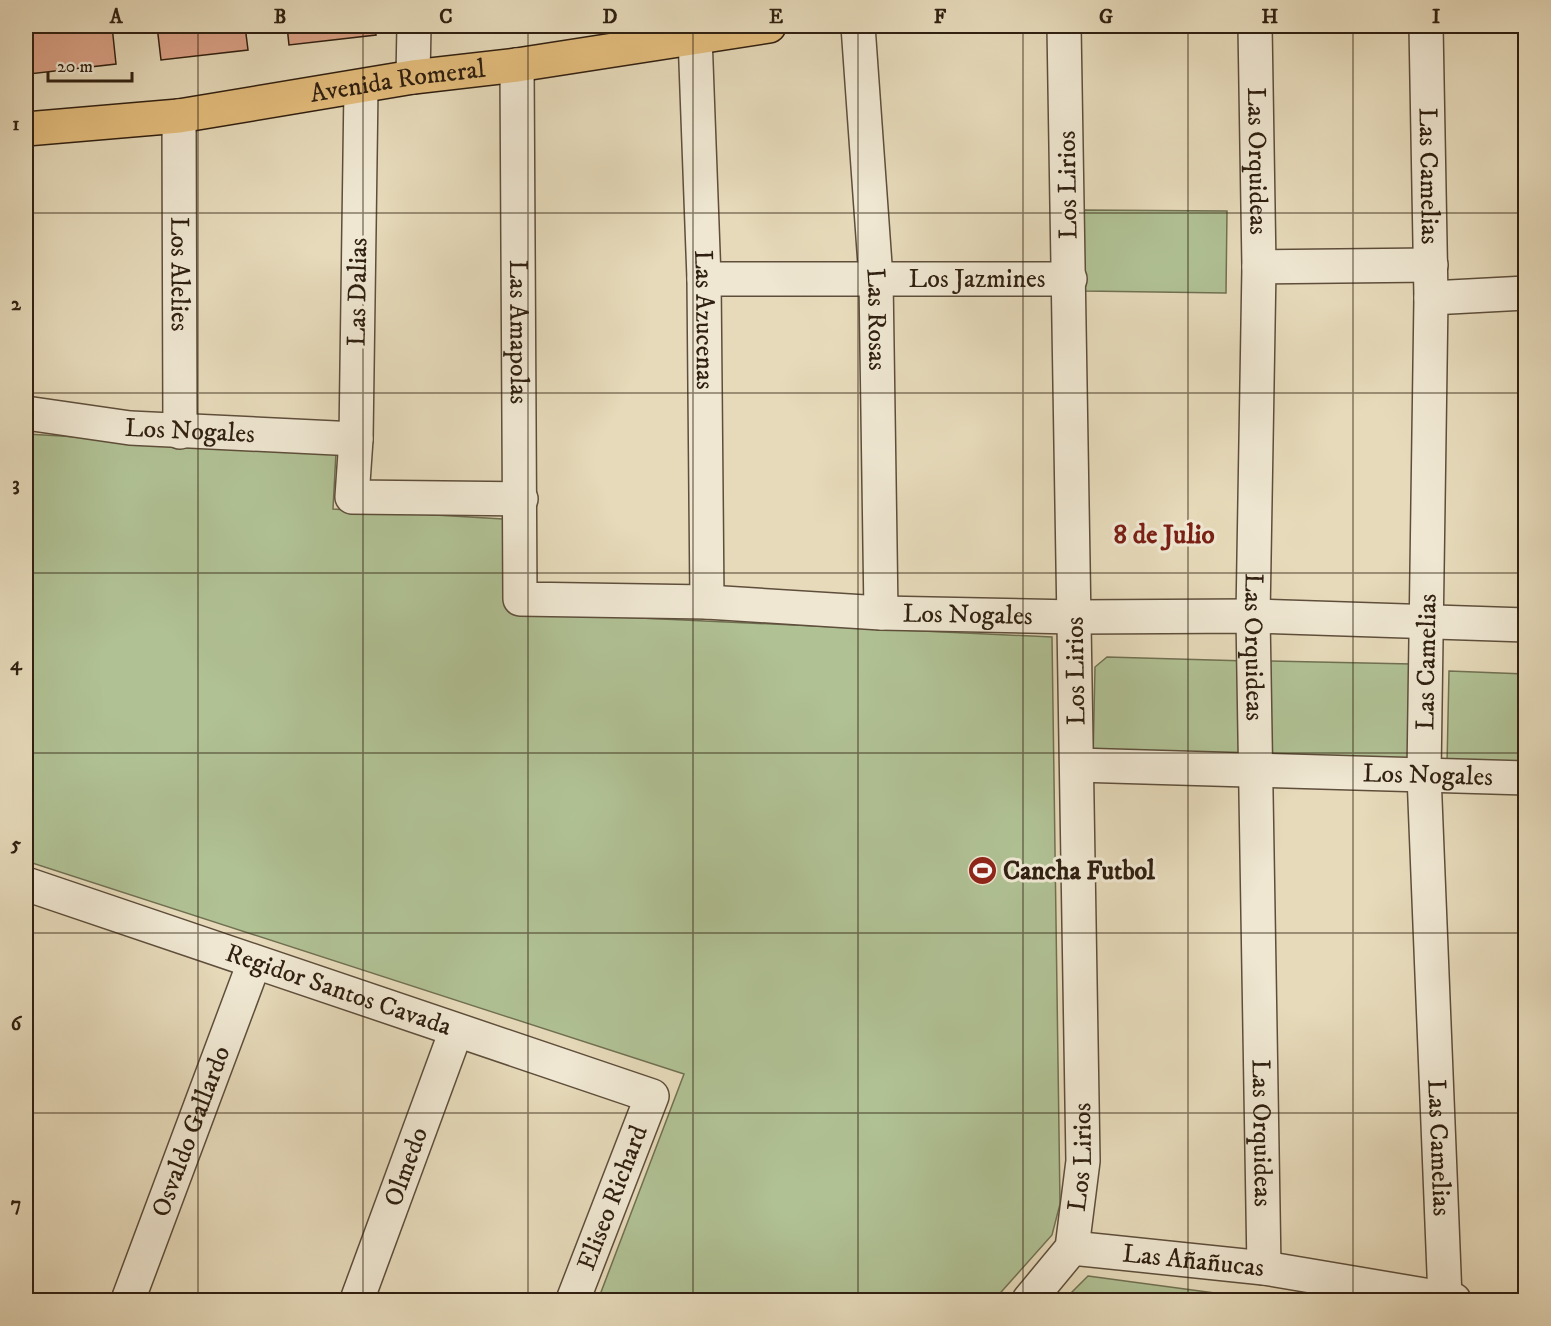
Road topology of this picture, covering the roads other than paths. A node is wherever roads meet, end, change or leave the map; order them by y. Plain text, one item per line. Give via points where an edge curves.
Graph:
1 (414, 26) edge
2 (769, 26) edge
3 (858, 26) edge
4 (1064, 26) edge
5 (1255, 26) edge
6 (1426, 26) edge
7 (695, 36) junction
8 (518, 65) junction
9 (413, 77) junction
10 (361, 88) junction
11 (179, 116) junction
12 (26, 129) edge
13 (1431, 265) junction
14 (1259, 267) junction
15 (704, 279) junction
16 (876, 279) junction
17 (1070, 279) junction
18 (1526, 292) edge
19 (1431, 297) junction
20 (26, 413) edge
21 (180, 432) junction
22 (356, 439) junction
23 (521, 499) junction
24 (520, 599) joint
25 (707, 602) junction
26 (881, 613) junction
27 (1253, 615) junction
28 (1076, 617) junction
29 (1428, 622) junction
30 (1526, 625) edge
31 (1077, 765) junction
32 (1254, 770) junction
33 (1424, 775) junction
34 (1526, 778) edge
35 (26, 885) edge
36 (254, 963) junction
37 (456, 1031) junction
38 (652, 1096) joint
39 (1072, 1248) junction
40 (1264, 1268) junction
41 (1449, 1299) edge
42 (128, 1300) edge
43 (357, 1300) edge
44 (573, 1300) edge
45 (1029, 1300) edge

1 - 9 street
2 - 7 main road, Avenida Romeral
3 - 16 street, Las Rosas
4 - 17 street, Los Lirios
5 - 14 street, Las Orquideas
6 - 13 street, Las Camelias
7 - 8 main road, Avenida Romeral
7 - 15 street, Las Azucenas
8 - 9 main road, Avenida Romeral
8 - 23 street, Las Amapolas
9 - 10 main road, Avenida Romeral
10 - 11 main road, Avenida Romeral
10 - 22 street, Las Dalias
11 - 12 main road, Avenida Romeral
11 - 21 street, Los Alelies
13 - 14 street
13 - 19 street, Las Camelias
14 - 27 street, Las Orquideas
15 - 16 street, Los Jazmines
15 - 25 street, Las Azucenas
16 - 17 street, Los Jazmines
16 - 26 street, Las Rosas
17 - 28 street, Los Lirios
18 - 19 street
19 - 29 street, Las Camelias
20 - 21 street, Los Nogales
21 - 22 street, Los Nogales
22 - 23 street, Las Dalias via 352,497
23 - 24 street, Las Amapolas
24 - 25 street, Los Nogales
25 - 26 street, Los Nogales
26 - 28 street, Los Nogales
27 - 28 street, Los Nogales
27 - 29 street, Los Nogales
27 - 32 street, Las Orquideas
28 - 31 street, Los Lirios
29 - 30 street, Los Nogales
29 - 33 street, Las Camelias
31 - 32 street, Los Nogales
31 - 39 street, Los Lirios via 1083,1161
32 - 33 street, Los Nogales
32 - 40 street, Las Orquideas
33 - 34 street, Los Nogales
33 - 41 street, Las Camelias
35 - 36 street, Regidor Santos Cavada
36 - 37 street, Regidor Santos Cavada
36 - 42 street, Osvaldo Gallardo
37 - 38 street, Regidor Santos Cavada
37 - 43 street, Olmedo
38 - 44 street, Eliseo Richard
39 - 40 street, Las Añañucas
39 - 45 street, Los Lirios
40 - 41 street, Las Añañucas

